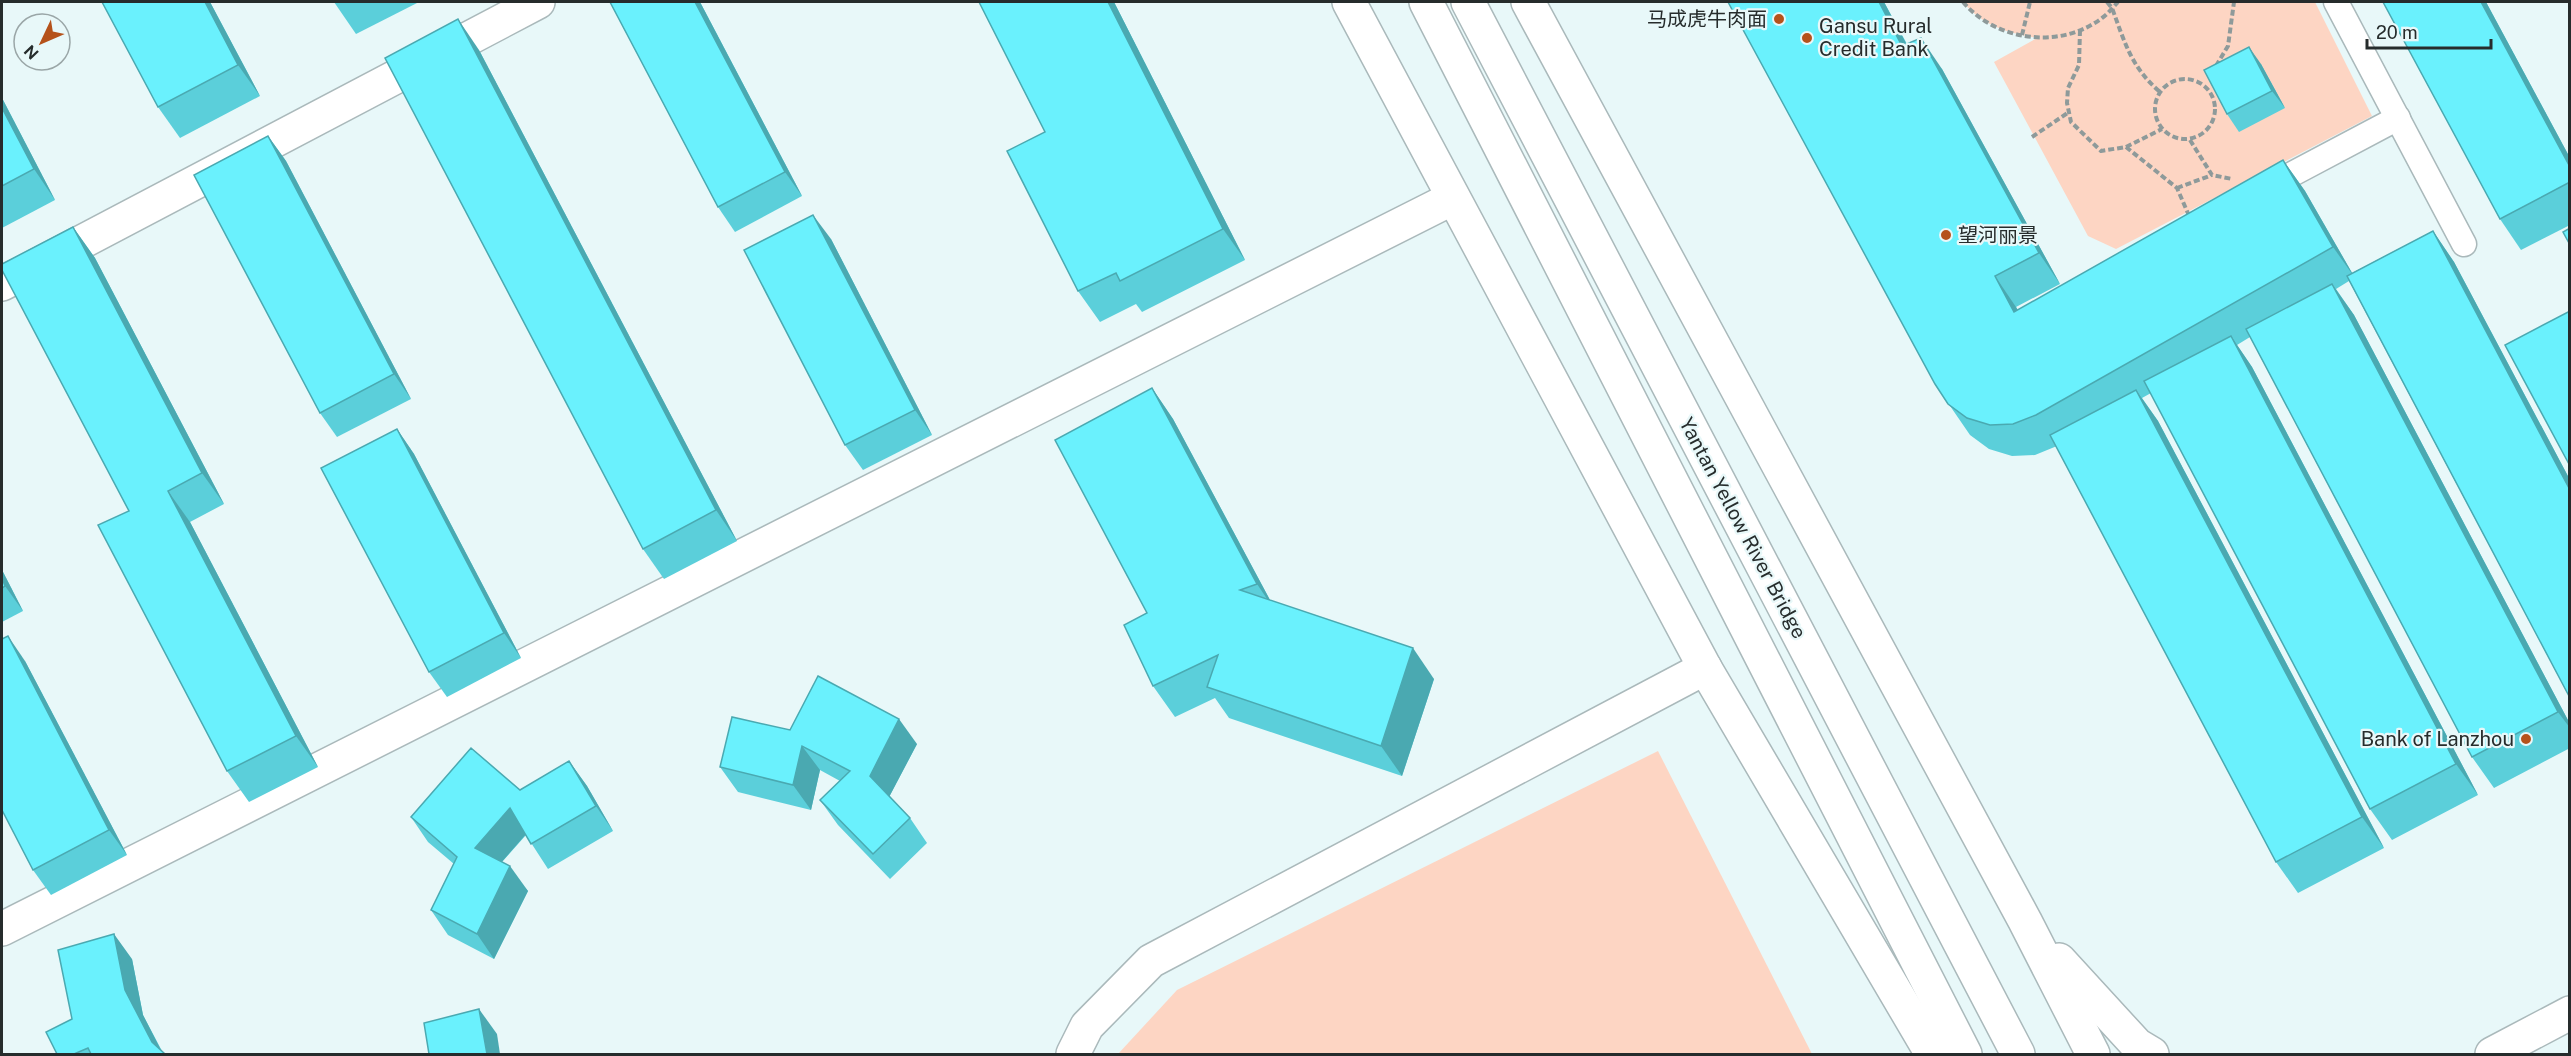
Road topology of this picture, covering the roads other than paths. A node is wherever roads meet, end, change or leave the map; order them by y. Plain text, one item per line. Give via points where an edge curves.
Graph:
1 (538, 2) edge
2 (1348, 2) edge
3 (1426, 2) edge
4 (1468, 2) edge
5 (1528, 2) edge
6 (2336, 2) edge
7 (2398, 118) junction
8 (1453, 198) junction
9 (2246, 198) edge
10 (2464, 243) dead end
11 (2, 284) edge
12 (1705, 668) junction
13 (2025, 921) junction
14 (2, 928) edge
15 (2570, 1013) edge
16 (1073, 1054) edge
17 (1932, 1054) edge
18 (1965, 1054) edge
19 (2018, 1054) edge
20 (2093, 1054) edge
21 (2152, 1054) edge
22 (2492, 1054) edge

1 - 11 main road
2 - 8 main road
3 - 18 main road, Yantan Yellow River Bridge
4 - 19 main road, Yantan Yellow River Bridge
5 - 13 main road
6 - 7 lane
7 - 9 lane
7 - 10 lane
8 - 12 main road
8 - 14 main road
12 - 16 main road via 1151,961 1087,1026
12 - 17 main road
13 - 20 main road
13 - 21 main road via 2091,997
15 - 22 main road

